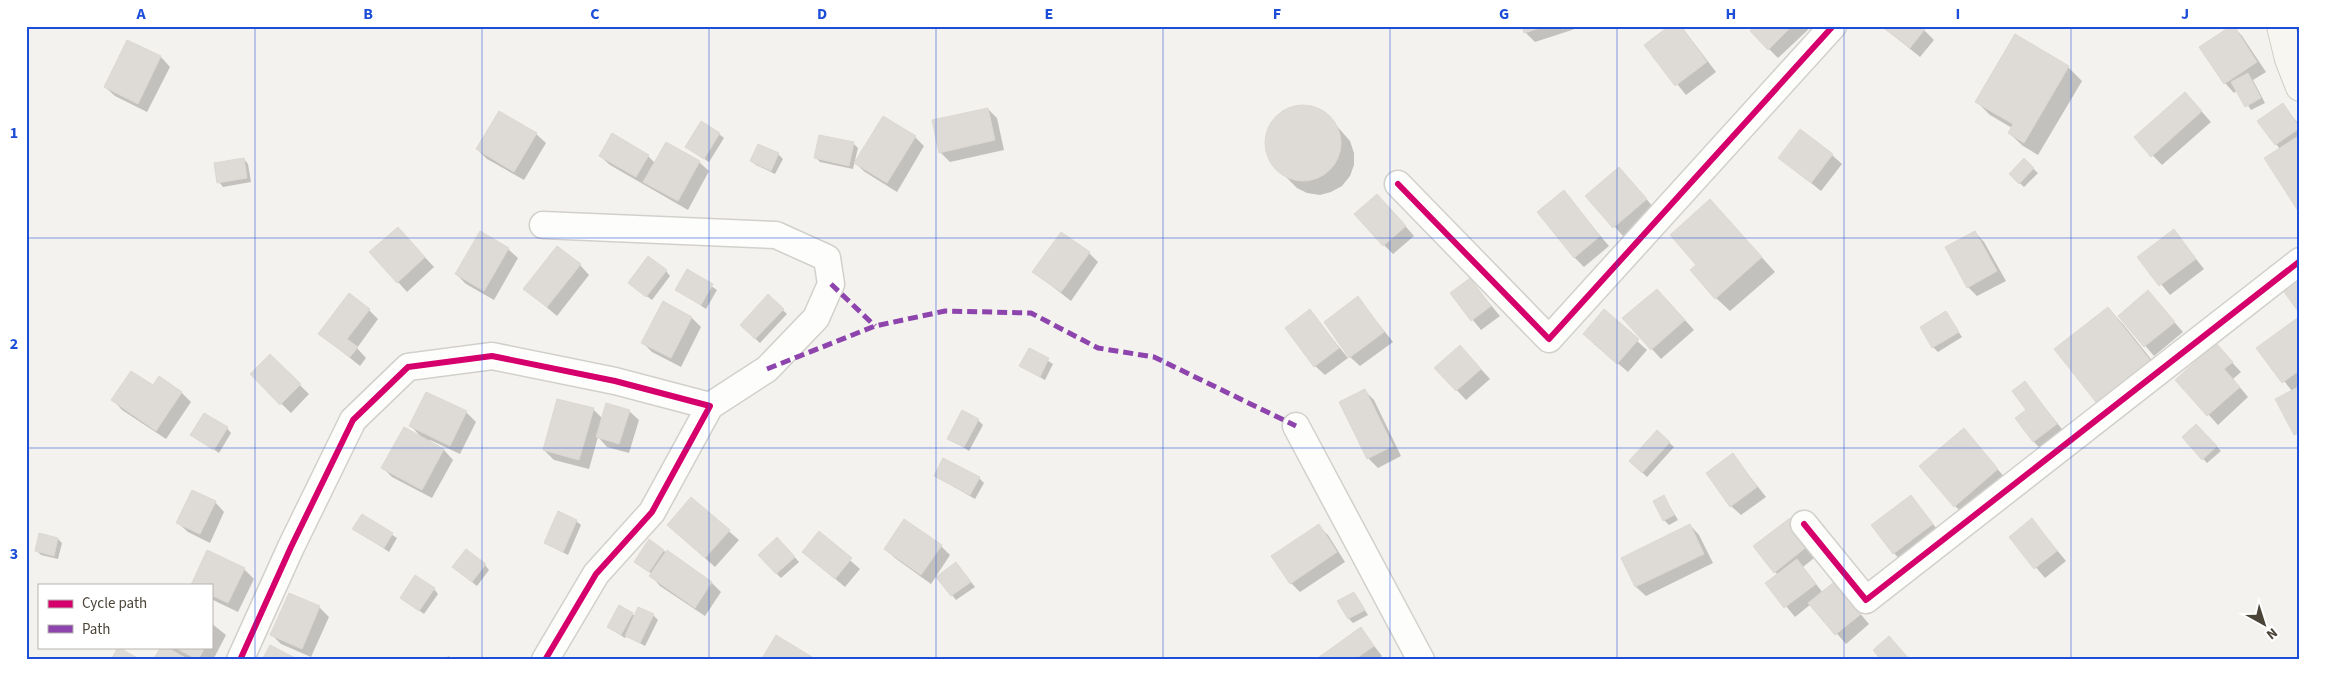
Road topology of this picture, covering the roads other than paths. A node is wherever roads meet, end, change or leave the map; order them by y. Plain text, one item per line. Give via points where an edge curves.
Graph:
1 (1833, 26) edge
2 (2281, 26) edge
3 (2294, 59) edge
4 (2300, 87) edge
5 (1398, 184) dead end
6 (543, 226) dead end
7 (2300, 260) edge
8 (710, 406) junction
9 (1296, 426) dead end
10 (1804, 524) dead end
11 (240, 660) edge
12 (545, 660) edge
13 (1422, 660) edge

1 - 5 street via 1549,339
2 - 3 street
3 - 4 street
6 - 8 street via 776,235 827,258 831,284 816,318 767,369
7 - 10 street via 1866,600
8 - 11 street via 615,381 492,356 408,367 354,420 290,547
8 - 12 street via 652,512 596,574
9 - 13 street

